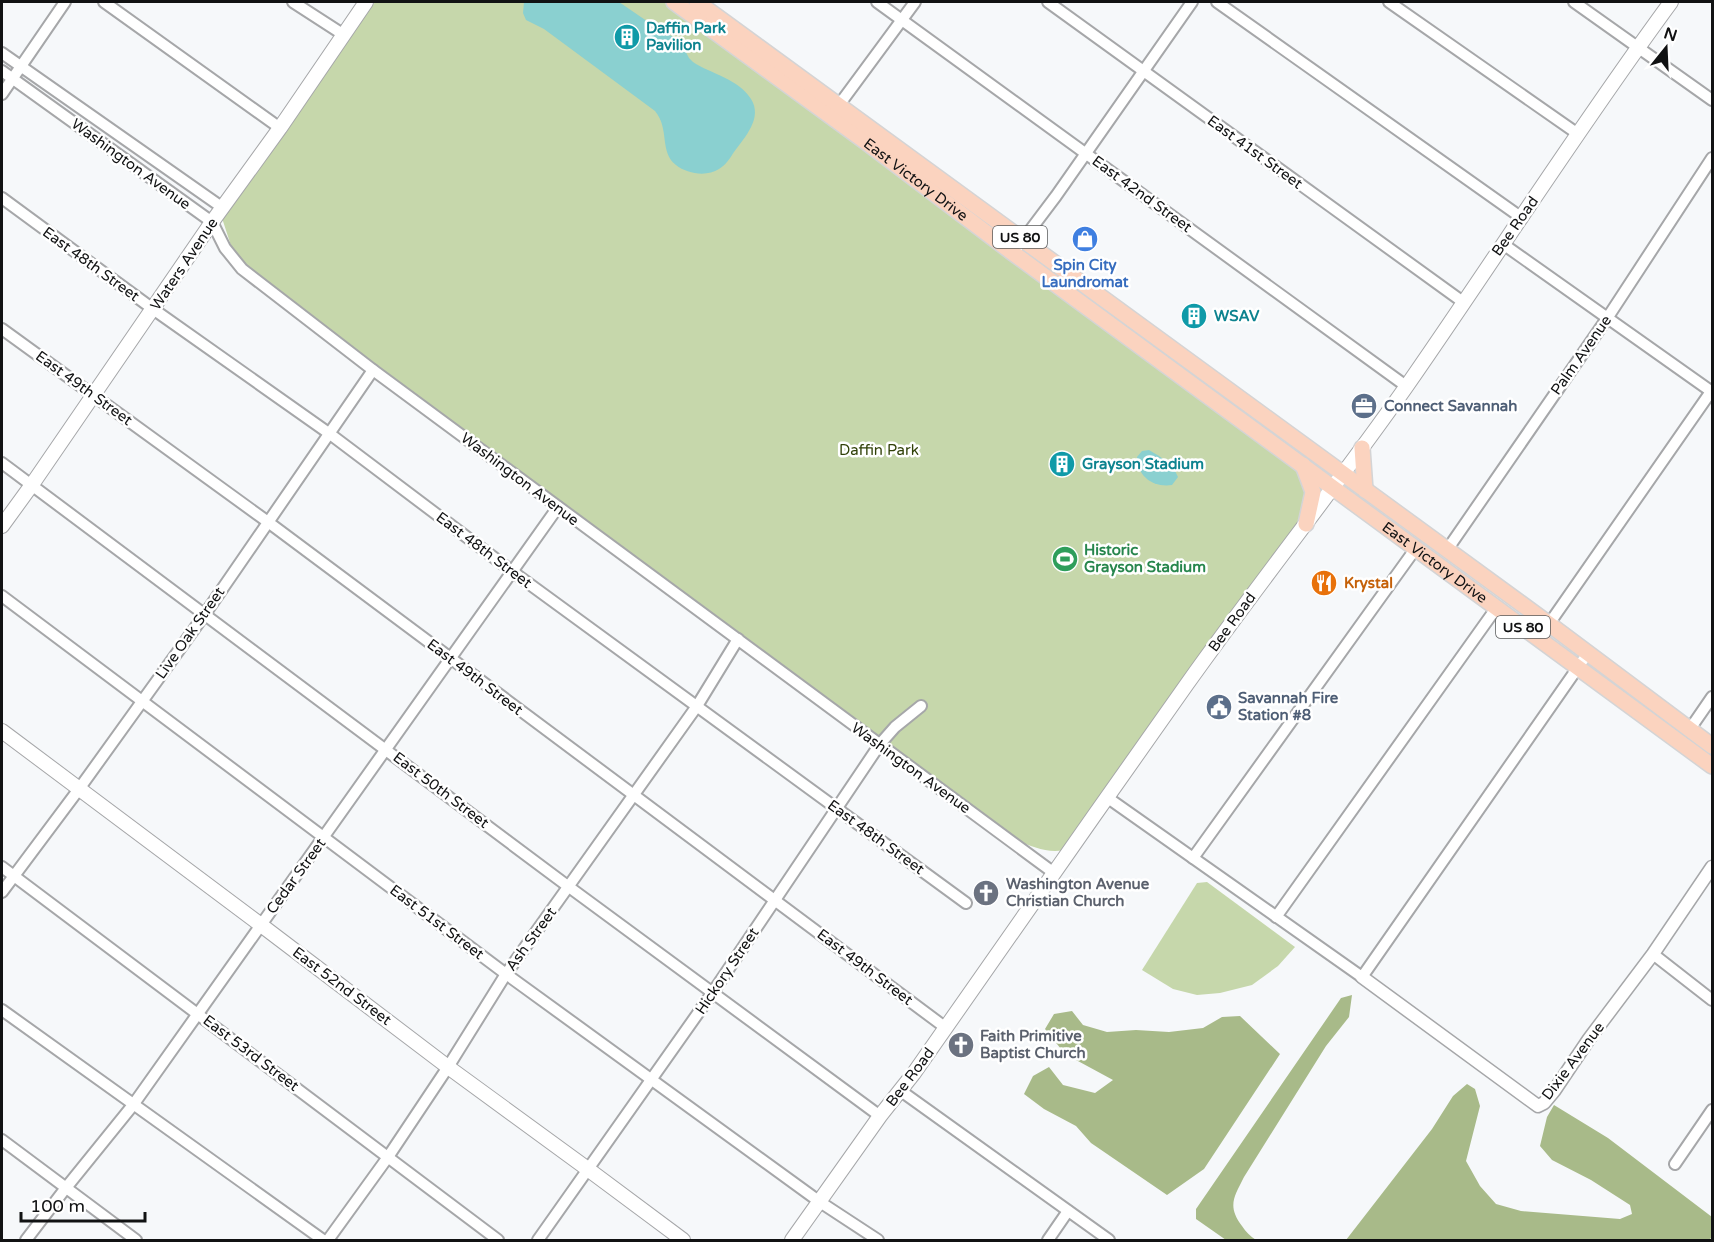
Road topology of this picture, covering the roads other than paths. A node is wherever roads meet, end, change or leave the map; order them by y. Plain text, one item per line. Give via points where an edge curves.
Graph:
1 (65, 2) edge
2 (104, 2) edge
3 (293, 2) edge
4 (366, 2) edge
5 (674, 2) edge
6 (697, 2) edge
7 (877, 2) edge
8 (915, 2) edge
9 (1048, 2) edge
10 (1192, 2) edge
11 (1217, 2) edge
12 (1389, 2) edge
13 (1574, 2) edge
14 (1671, 2) edge
15 (902, 20) junction
16 (344, 35) junction
17 (1638, 47) junction
18 (2, 53) edge
19 (20, 66) junction
20 (2, 71) edge
21 (1144, 71) junction
22 (13, 78) junction
23 (2, 94) edge
24 (1713, 100) edge
25 (810, 102) junction
26 (839, 105) junction
27 (280, 128) junction
28 (1578, 134) junction
29 (1086, 153) junction
30 (1713, 158) edge
31 (2, 198) edge
32 (223, 208) junction
33 (1522, 218) junction
34 (212, 222) junction
35 (1024, 240) junction
36 (1503, 244) junction
37 (1013, 254) junction
38 (1463, 302) junction
39 (153, 309) junction
40 (1608, 317) junction
41 (2, 329) edge
42 (1168, 345) junction
43 (1158, 358) junction
44 (373, 370) junction
45 (1406, 386) junction
46 (1712, 391) edge
47 (94, 395) junction
48 (330, 434) junction
49 (1362, 448) junction
50 (2, 463) edge
51 (1303, 465) junction
52 (1343, 474) junction
53 (32, 486) junction
54 (1334, 487) junction
55 (1365, 490) junction
56 (558, 507) junction
57 (268, 522) junction
58 (1306, 524) junction
59 (2, 526) edge
60 (1416, 548) junction
61 (1447, 550) junction
62 (513, 572) junction
63 (2, 596) edge
64 (1497, 608) junction
65 (205, 614) junction
66 (1549, 624) junction
67 (738, 639) junction
68 (1588, 653) junction
69 (451, 659) junction
70 (1578, 668) junction
71 (1713, 697) edge
72 (141, 702) junction
73 (697, 706) junction
74 (921, 706) dead end
75 (1690, 729) junction
76 (2, 731) edge
77 (880, 744) junction
78 (1713, 746) edge
79 (386, 749) junction
80 (1713, 766) edge
81 (79, 789) junction
82 (632, 795) junction
83 (1107, 798) junction
84 (837, 808) junction
85 (324, 837) junction
86 (1193, 858) junction
87 (2, 867) edge
88 (1713, 867) edge
89 (1054, 873) junction
90 (13, 876) junction
91 (569, 886) junction
92 (2, 892) edge
93 (775, 900) junction
94 (966, 903) dead end
95 (1276, 917) junction
96 (261, 925) junction
97 (1653, 954) junction
98 (506, 974) junction
99 (1362, 977) junction
100 (713, 992) junction
101 (1713, 1000) edge
102 (2, 1010) edge
103 (197, 1013) junction
104 (946, 1028) junction
105 (448, 1067) junction
106 (651, 1080) junction
107 (901, 1091) junction
108 (133, 1105) junction
109 (1713, 1110) edge
110 (880, 1116) junction
111 (2, 1140) edge
112 (388, 1157) junction
113 (1675, 1164) dead end
114 (589, 1170) junction
115 (65, 1189) junction
116 (820, 1202) junction
117 (1068, 1211) junction
118 (26, 1240) edge
119 (136, 1240) edge
120 (323, 1240) edge
121 (328, 1240) edge
122 (498, 1240) edge
123 (538, 1240) edge
124 (682, 1240) edge
125 (792, 1240) edge
126 (878, 1240) edge
127 (1048, 1240) edge
128 (1109, 1240) edge

1 - 19 street
2 - 27 street
3 - 16 street
4 - 16 main road, Waters Avenue
5 - 25 main road, East Victory Drive / US 80
6 - 26 main road, East Victory Drive / US 80
7 - 15 street, East 42nd Street
8 - 15 street
9 - 21 street, East 41st Street
10 - 21 street
11 - 33 street
12 - 28 street
13 - 17 street
14 - 17 main road, Bee Road
15 - 26 street
15 - 29 street, East 42nd Street
16 - 27 main road, Waters Avenue
17 - 24 street
17 - 28 main road, Bee Road
18 - 19 street, Washington Avenue
19 - 22 street
19 - 32 street, Washington Avenue
20 - 22 street, Washington Avenue
21 - 29 street
21 - 38 street, East 41st Street
22 - 23 street
22 - 34 street, Washington Avenue
25 - 26 main road via 830,109
25 - 37 main road, East Victory Drive / US 80
26 - 35 main road, East Victory Drive / US 80
27 - 32 main road, Waters Avenue
28 - 33 main road, Bee Road
29 - 35 street
29 - 45 street, East 42nd Street
30 - 40 street, Palm Avenue
31 - 39 street, East 48th Street
32 - 34 main road, Waters Avenue
33 - 36 main road, Bee Road
34 - 39 main road, Waters Avenue
34 - 44 street, Washington Avenue via 225,248 242,269
35 - 37 street
35 - 42 main road, East Victory Drive / US 80
36 - 38 main road, Bee Road
36 - 40 street
37 - 43 main road, East Victory Drive / US 80
38 - 45 main road, Bee Road
39 - 47 main road, Waters Avenue
39 - 48 street, East 48th Street
40 - 46 street
40 - 61 street, Palm Avenue
41 - 47 street, East 49th Street
42 - 43 street
42 - 52 main road, East Victory Drive / US 80
43 - 51 main road, East Victory Drive / US 80
44 - 48 street, Live Oak Street
44 - 56 street, Washington Avenue
45 - 49 main road, Bee Road
46 - 66 street
47 - 53 main road, Waters Avenue
47 - 57 street, East 49th Street
48 - 57 street, Live Oak Street
48 - 62 street, East 48th Street
49 - 52 main road, Bee Road
49 - 55 main road
50 - 53 street, East 50th Street
51 - 54 main road, East Victory Drive / US 80
51 - 58 main road via 1312,492
52 - 54 main road, Bee Road
52 - 55 main road, East Victory Drive / US 80
53 - 59 main road, Waters Avenue
53 - 65 street, East 50th Street
54 - 58 main road, Bee Road
54 - 60 main road, East Victory Drive / US 80
55 - 61 main road, East Victory Drive / US 80
56 - 62 street, Cedar Street
56 - 67 street, Washington Avenue
57 - 65 street, Live Oak Street
57 - 69 street, East 49th Street
58 - 83 main road, Bee Road
60 - 64 main road, East Victory Drive / US 80
60 - 86 street
61 - 66 main road, East Victory Drive / US 80
62 - 69 street, Cedar Street
62 - 73 street, East 48th Street
63 - 72 street, East 51st Street
64 - 70 main road, East Victory Drive / US 80
64 - 95 street
65 - 72 street, Live Oak Street
65 - 79 street, East 50th Street
66 - 68 main road, East Victory Drive / US 80
67 - 73 street, Ash Street
67 - 77 street, Washington Avenue
68 - 70 street
68 - 75 main road, East Victory Drive / US 80
69 - 79 street, Cedar Street
69 - 82 street, East 49th Street
70 - 80 main road, East Victory Drive / US 80
70 - 99 street
71 - 75 street
72 - 81 street, Live Oak Street
72 - 85 street, East 51st Street
73 - 82 street, Ash Street
73 - 84 street, East 48th Street
74 - 77 street, Hickory Street
75 - 78 main road, East Victory Drive / US 80
76 - 81 main road, East 52nd Street
77 - 84 street, Hickory Street
77 - 89 street, Washington Avenue
79 - 85 street, Cedar Street
79 - 91 street, East 50th Street
81 - 90 street, Live Oak Street
81 - 96 main road, East 52nd Street
82 - 91 street, Ash Street
82 - 93 street, East 49th Street
83 - 86 street
83 - 89 main road, Bee Road
84 - 93 street, Hickory Street
84 - 94 street, East 48th Street
85 - 96 street, Cedar Street
85 - 98 street, East 51st Street
86 - 95 street
87 - 90 street, East 53rd Street
88 - 97 street, Dixie Avenue
89 - 104 main road, Bee Road
90 - 92 street, Live Oak Street
90 - 103 street, East 53rd Street
91 - 98 street, Ash Street
91 - 100 street, East 50th Street
93 - 100 street, Hickory Street
93 - 104 street, East 49th Street
95 - 99 street
96 - 103 street, Cedar Street
96 - 105 main road, East 52nd Street
97 - 99 street, Dixie Avenue via 1554,1091 1538,1106
97 - 101 street
98 - 105 street, Ash Street
98 - 106 street, East 51st Street
100 - 106 street, Hickory Street
100 - 110 street, East 50th Street
102 - 108 street
103 - 108 street, Cedar Street
103 - 112 street, East 53rd Street
104 - 107 main road, Bee Road
105 - 112 street, Ash Street
105 - 114 main road, East 52nd Street
106 - 114 street, Hickory Street
106 - 116 street, East 51st Street
107 - 110 main road, Bee Road
107 - 117 street
108 - 115 street, Cedar Street
108 - 120 street
109 - 113 street
110 - 116 main road, Bee Road
111 - 115 street
112 - 121 street, Ash Street
112 - 122 street, East 53rd Street
114 - 123 street, Hickory Street
114 - 124 main road, East 52nd Street
115 - 118 street, Cedar Street
115 - 119 street
116 - 125 main road, Bee Road
116 - 126 street, East 51st Street
117 - 127 street
117 - 128 street

